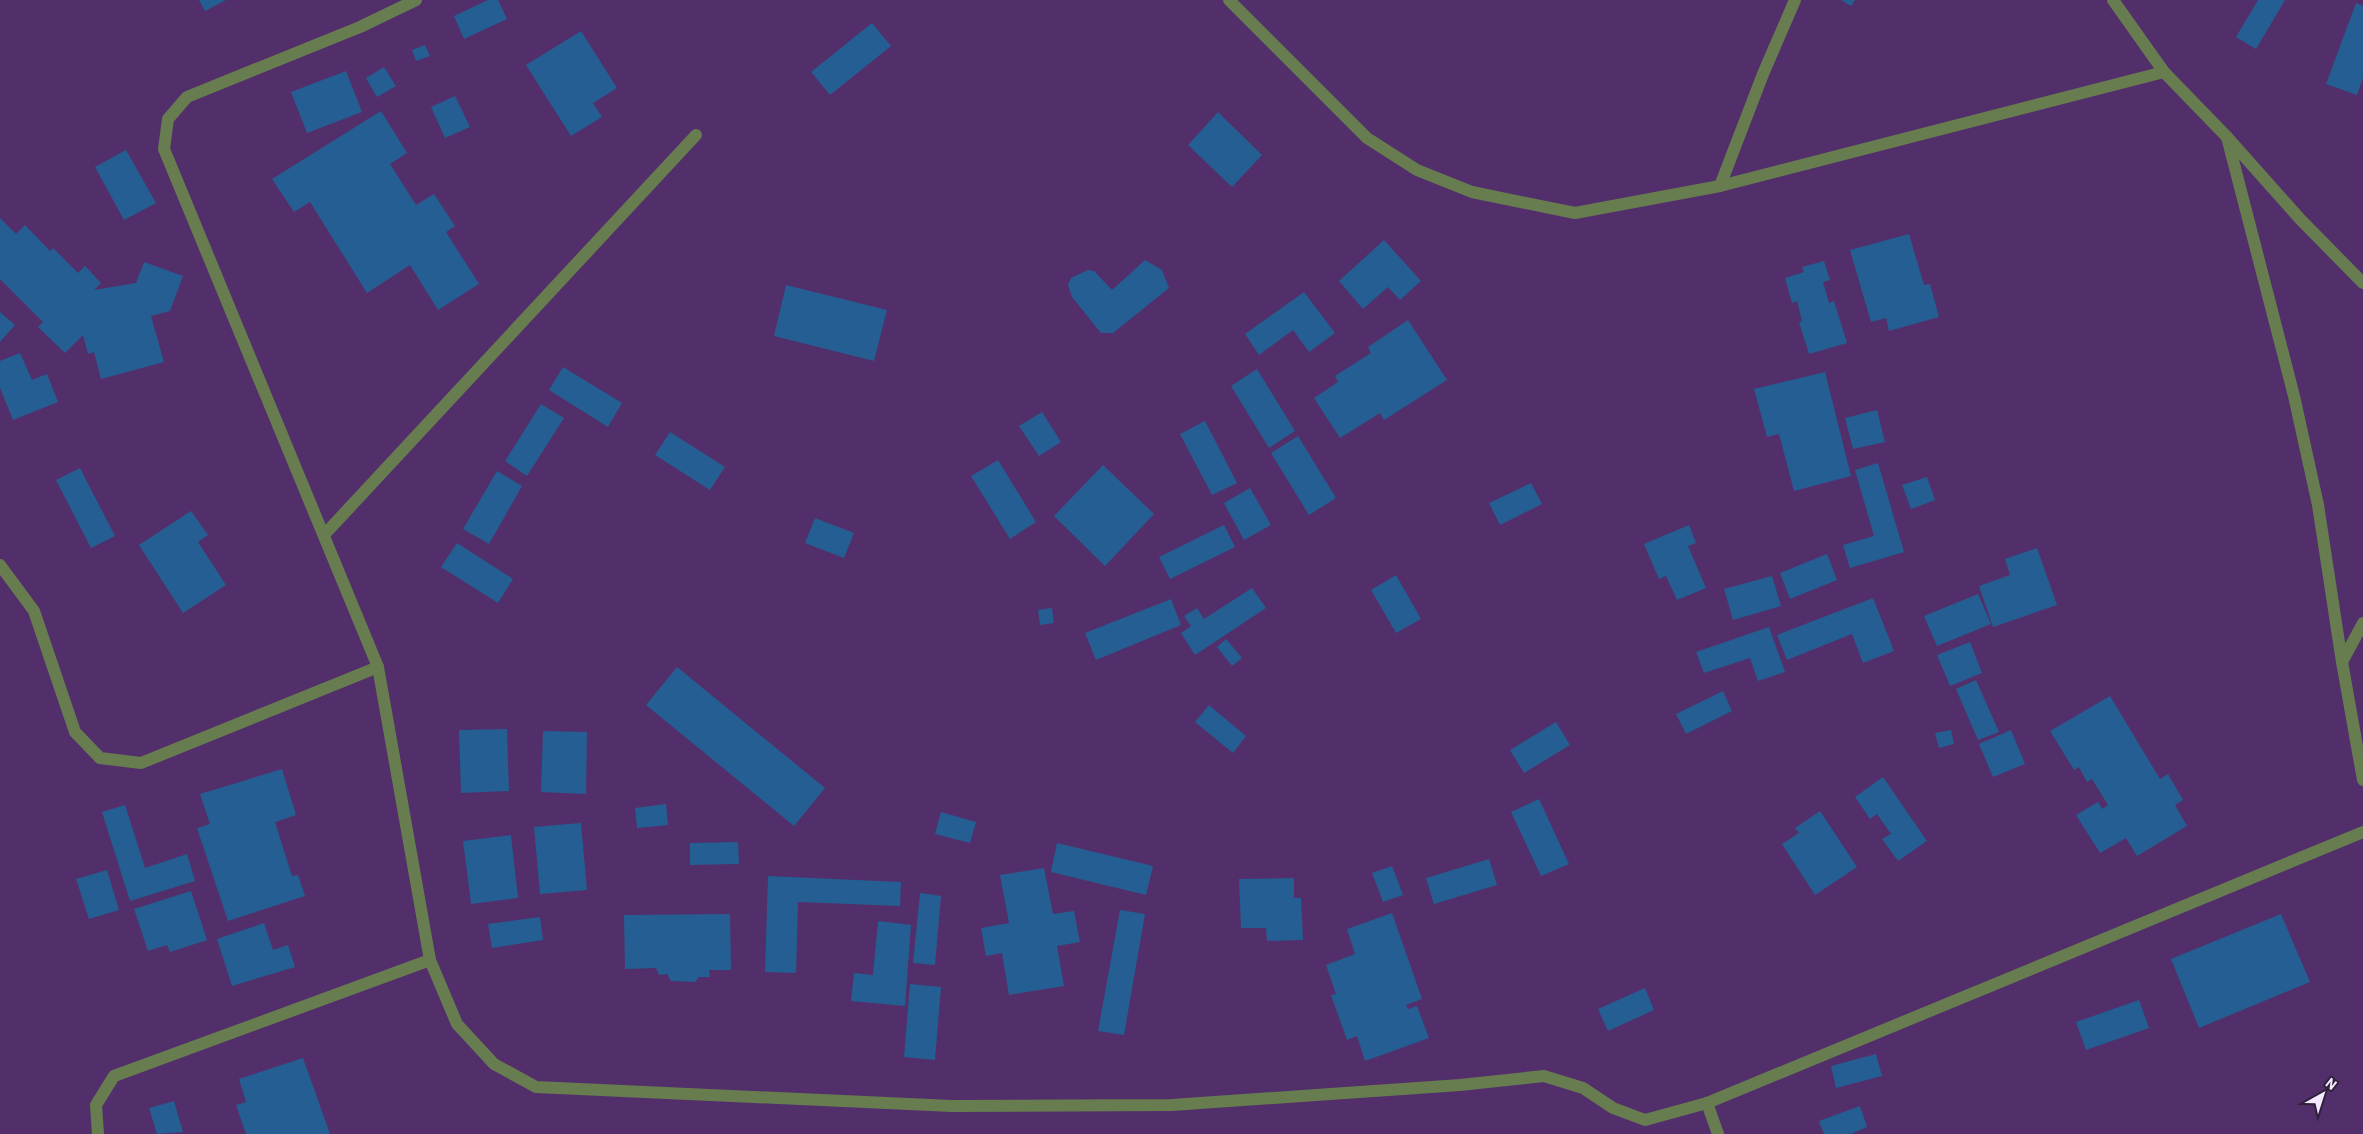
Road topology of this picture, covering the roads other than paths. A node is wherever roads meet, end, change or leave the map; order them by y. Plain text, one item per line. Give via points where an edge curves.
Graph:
1 (416, 0) edge
2 (1229, 0) edge
3 (1795, 0) edge
4 (2113, 0) edge
5 (2164, 72) junction
6 (696, 135) dead end
7 (2227, 137) junction
8 (1720, 186) junction
9 (2363, 282) edge
10 (324, 535) junction
11 (0, 565) edge
12 (2363, 623) edge
13 (2342, 662) junction
14 (378, 667) junction
15 (2363, 780) edge
16 (2363, 832) edge
17 (430, 960) junction
18 (1707, 1103) junction
19 (98, 1134) edge
20 (1718, 1134) edge

1 - 10 street via 360,28 187,97 168,118 164,149
2 - 8 street via 1367,138 1417,170 1472,192 1575,213
3 - 8 street
4 - 5 street
5 - 7 street
5 - 8 street
6 - 10 street
7 - 9 street via 2300,219
7 - 13 street via 2294,396 2318,505
10 - 14 street
11 - 14 street via 34,611 75,732 100,758 141,763
12 - 13 street
13 - 15 street
14 - 17 street
16 - 18 street
17 - 18 street via 457,1024 494,1064 536,1087 952,1106 1172,1105 1544,1076 1583,1088 1613,1108 1646,1120
17 - 19 street via 114,1076 96,1105
18 - 20 street

